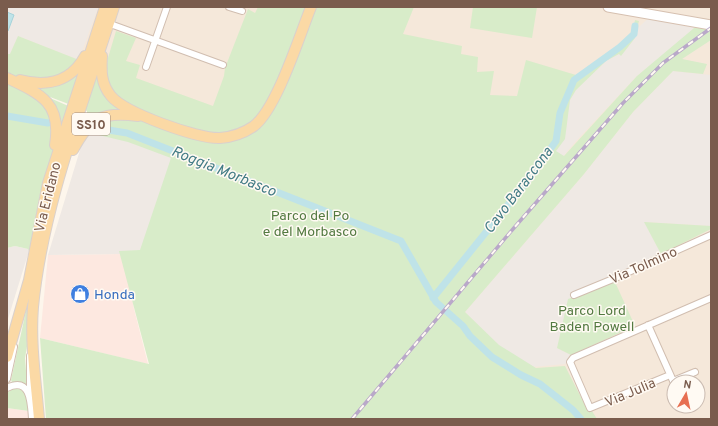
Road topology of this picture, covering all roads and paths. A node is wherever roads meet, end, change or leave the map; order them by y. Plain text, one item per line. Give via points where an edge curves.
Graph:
1 (105, 7) edge
2 (114, 7) edge
3 (167, 7) edge
4 (229, 7) edge
5 (311, 7) edge
6 (608, 7) edge
7 (242, 11) dead end
8 (113, 25) dead end
9 (711, 25) edge
10 (156, 39) junction
11 (99, 40) junction
12 (223, 65) dead end
13 (146, 67) dead end
14 (7, 77) edge
15 (144, 117) junction
16 (61, 171) junction
17 (48, 183) junction
18 (711, 235) edge
19 (574, 294) dead end
20 (711, 298) edge
21 (648, 325) junction
22 (15, 330) junction
23 (33, 340) junction
24 (7, 357) edge
25 (695, 372) dead end
26 (670, 374) edge
27 (691, 374) edge
28 (666, 377) edge
29 (7, 379) edge
30 (7, 388) edge
31 (30, 394) junction
32 (32, 419) edge
33 (39, 419) edge

1 - 11 main road
2 - 11 main road
3 - 10 street
4 - 7 street
5 - 15 main road via 269,109 262,119 248,130 219,138 200,136
6 - 9 main road
8 - 10 street
10 - 12 street
10 - 13 street
11 - 14 main road via 76,69 61,80 39,84
11 - 15 main road via 106,89 112,98
11 - 16 main road, Via Eridano
11 - 17 main road, Via Eridano
14 - 17 main road via 39,95 54,112 58,126
15 - 16 main road, SS10 via 116,114 100,118 84,131
16 - 23 main road, Via Eridano via 36,286
17 - 22 main road, Via Eridano via 29,280
18 - 19 street, Via Tolmino
20 - 21 street
21 - 26 street
21 - 28 street, Via Julia via 572,358 570,362 590,408
22 - 24 main road, Via Eridano
22 - 29 street
23 - 31 street via 29,363
23 - 33 main road, Via Eridano
25 - 27 street
30 - 31 street via 17,386
31 - 32 street

